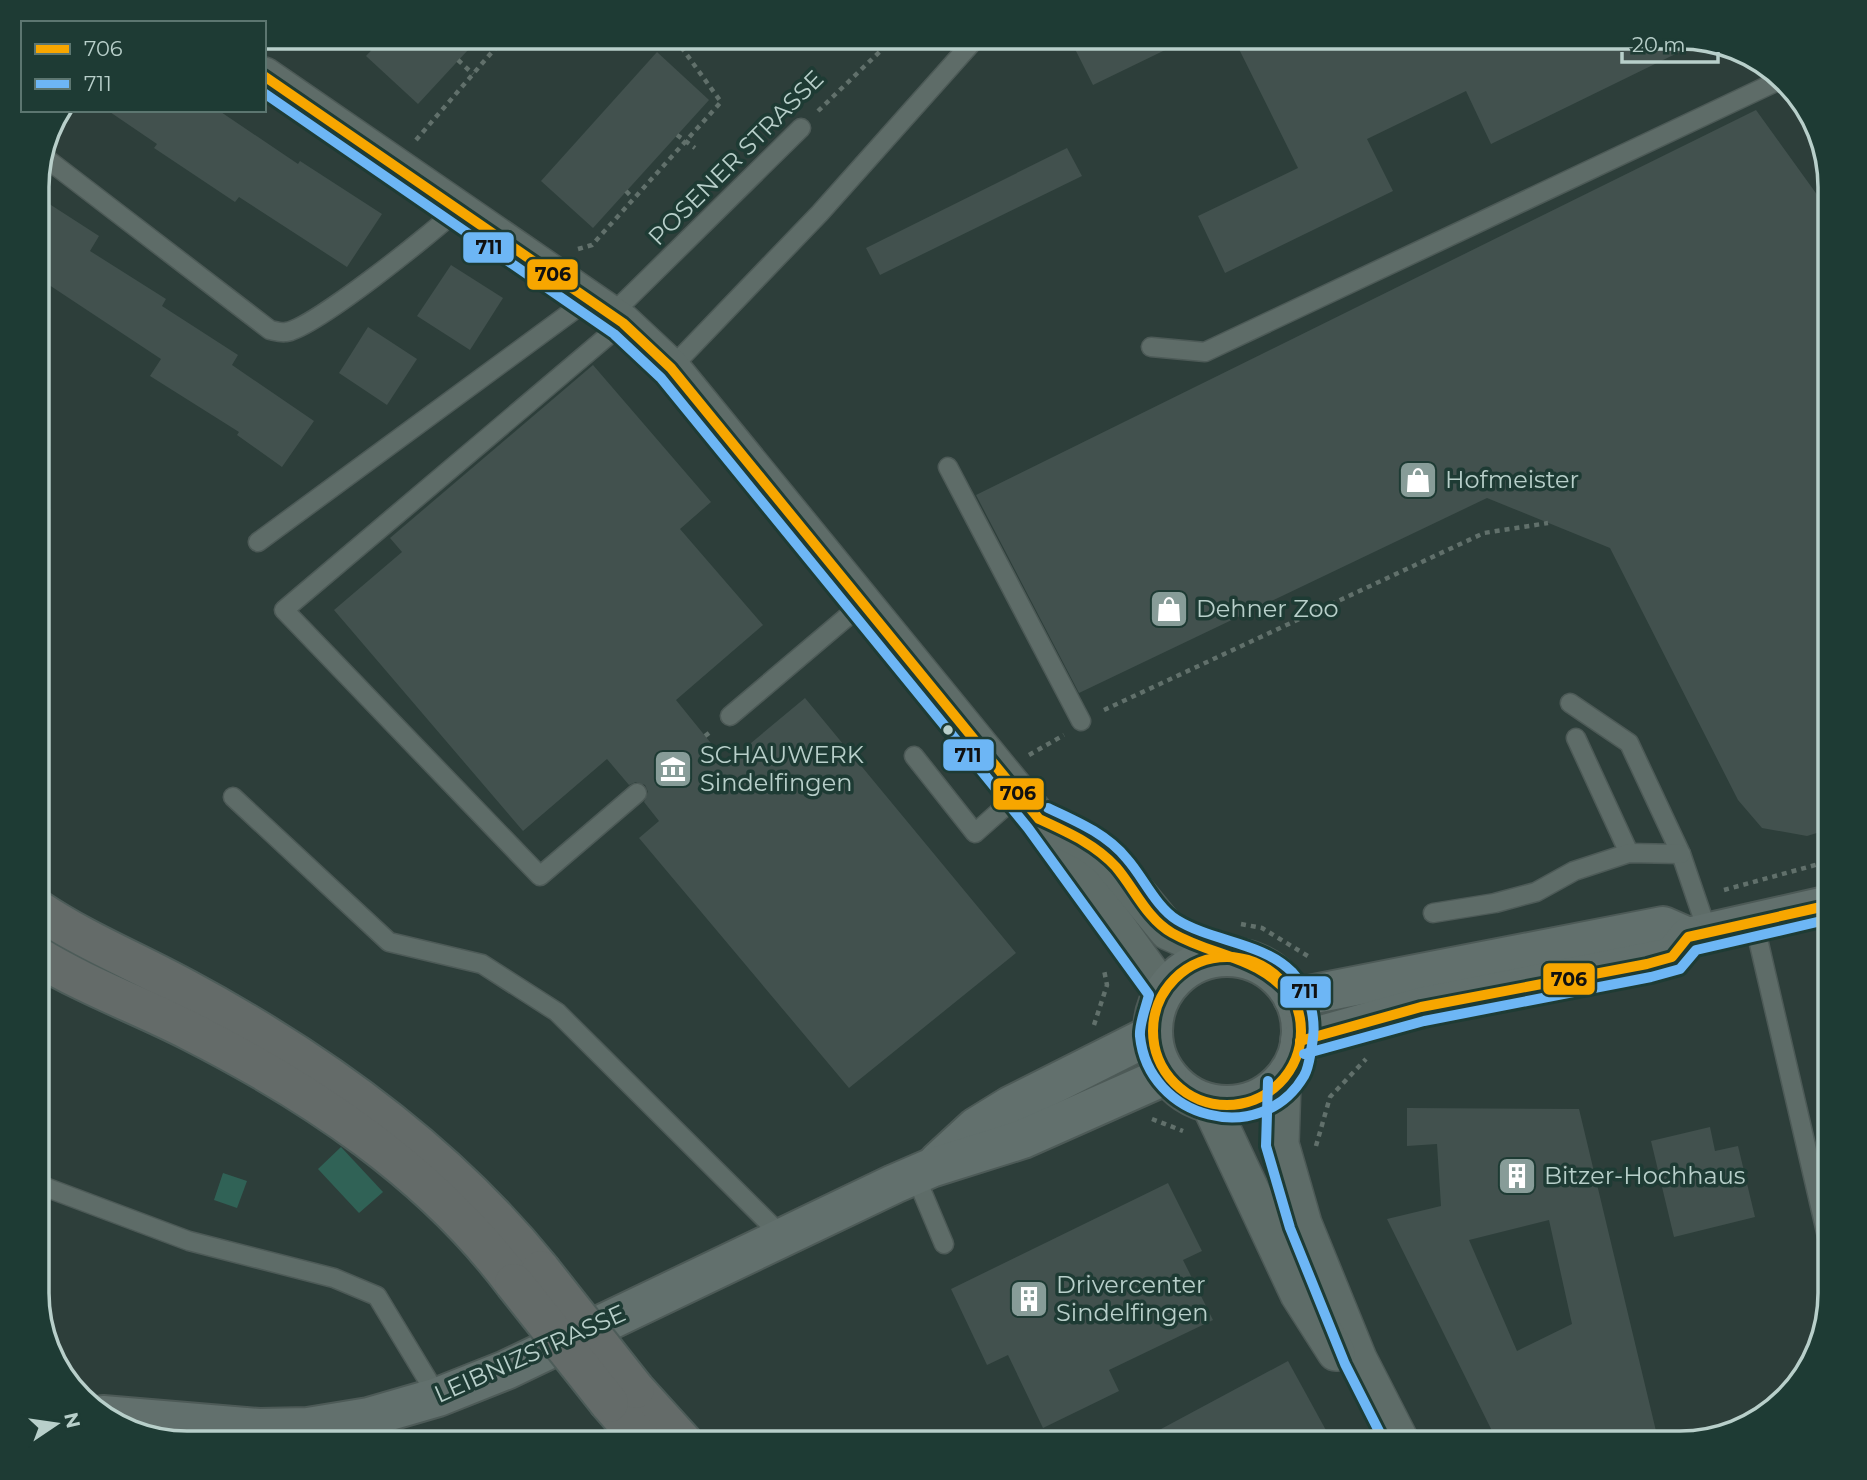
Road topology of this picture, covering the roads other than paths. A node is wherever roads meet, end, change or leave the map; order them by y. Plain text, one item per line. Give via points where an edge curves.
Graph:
1 (966, 49) edge
2 (266, 77) edge
3 (1772, 84) edge
4 (801, 128) road end
5 (51, 162) edge
6 (459, 208) junction
7 (608, 312) junction
8 (1151, 347) dead end
9 (671, 368) junction
10 (948, 467) dead end
11 (258, 542) dead end
12 (861, 605) junction
13 (1570, 703) dead end
14 (730, 716) dead end
15 (1081, 720) road end
16 (1576, 738) dead end
17 (914, 755) dead end
18 (637, 793) dead end
19 (233, 797) dead end
20 (1029, 807) junction
21 (1629, 853) junction
22 (1681, 854) junction
23 (1818, 908) edge
24 (1433, 912) dead end
25 (49, 918) edge
26 (1754, 922) junction
27 (1698, 935) junction
28 (1231, 940) junction
29 (49, 964) edge
30 (1164, 992) junction
31 (1293, 998) junction
32 (1153, 1034) junction
33 (1300, 1041) junction
34 (1167, 1075) junction
35 (1282, 1081) junction
36 (1201, 1119) junction
37 (923, 1171) junction
38 (49, 1188) edge
39 (1818, 1197) edge
40 (782, 1236) junction
41 (944, 1244) dead end
42 (528, 1276) junction
43 (438, 1396) junction
44 (622, 1396) junction
45 (129, 1418) edge
46 (638, 1431) edge
47 (668, 1431) edge
48 (1385, 1431) edge
49 (1395, 1431) edge

1 - 9 lane via 820,214
2 - 6 street
3 - 8 lane via 1205,352
4 - 7 lane, POSENER STRASSE
5 - 6 lane via 270,330 285,333 314,318 419,244
6 - 7 street
7 - 9 street
7 - 11 lane
7 - 18 lane via 284,610 540,876
9 - 12 street
10 - 15 lane
12 - 14 lane
12 - 20 street
13 - 22 lane via 1629,743
16 - 21 lane
17 - 20 lane via 975,833
19 - 40 lane via 389,942 482,964 557,1012
20 - 28 street via 1109,859 1168,931
20 - 30 street
21 - 22 lane
21 - 24 lane via 1574,872 1536,892
22 - 27 lane
23 - 26 street
25 - 42 highway via 69,932 187,989 309,1062 414,1140 500,1220
26 - 27 street
26 - 39 lane
27 - 31 street via 1663,926
27 - 33 street via 1672,957 1421,1007
28 - 30 street via 1176,977
28 - 31 street via 1247,960 1282,981
29 - 42 highway via 188,1030 299,1091 408,1171
30 - 32 street via 1155,1012
31 - 33 street via 1300,1019
32 - 34 street
32 - 37 street, LEIBNIZSTRASSE via 1010,1106 976,1127
33 - 35 street via 1294,1063
34 - 36 street via 1194,1098
34 - 37 street, LEIBNIZSTRASSE via 1023,1139
35 - 36 street via 1249,1102 1230,1105
35 - 49 street via 1280,1144 1303,1224 1358,1359
36 - 48 street via 1299,1294
37 - 40 street, LEIBNIZSTRASSE
37 - 41 lane
38 - 43 lane via 189,1241 334,1278 377,1296
40 - 43 street, LEIBNIZSTRASSE via 506,1370
42 - 44 highway, bridge
43 - 45 street, LEIBNIZSTRASSE via 369,1417 308,1427 215,1426
44 - 46 highway
44 - 47 highway

